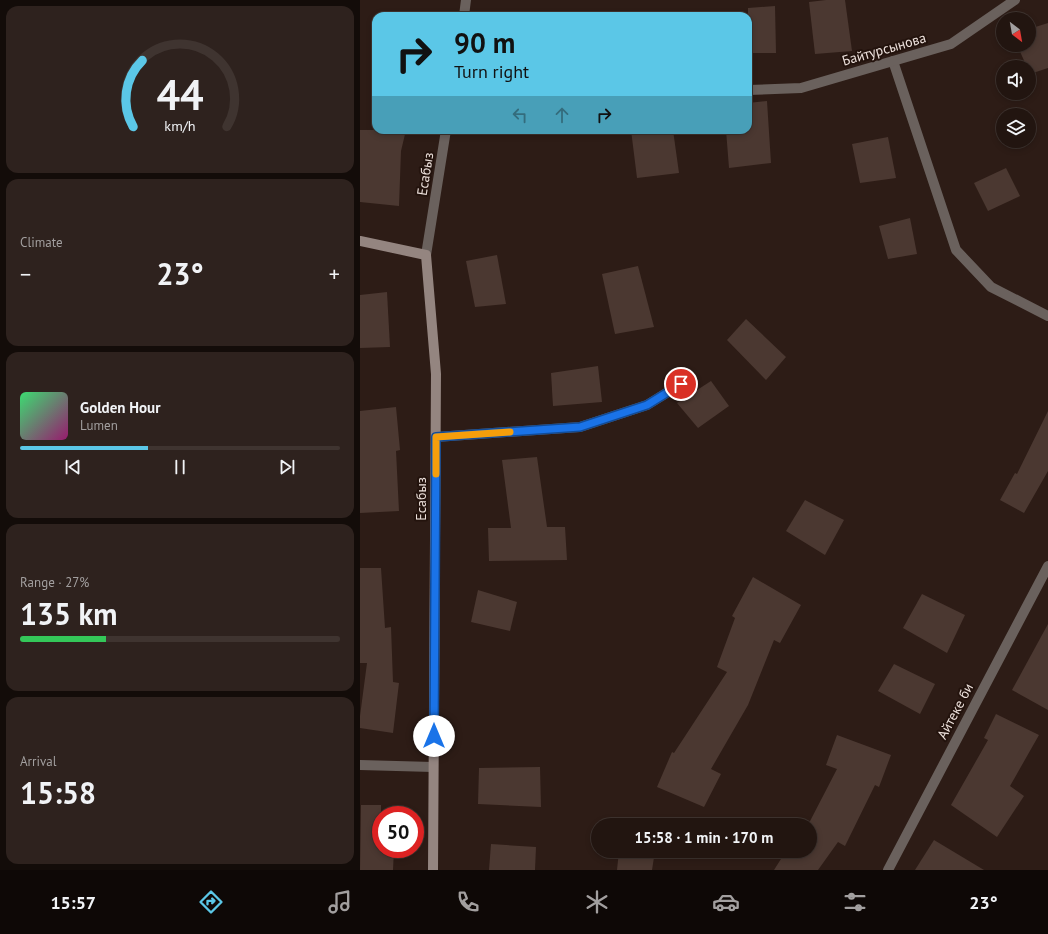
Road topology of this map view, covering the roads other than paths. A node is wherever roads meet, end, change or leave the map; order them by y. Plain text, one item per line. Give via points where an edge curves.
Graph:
1 (466, 0) edge
2 (1015, 0) edge
3 (464, 12) edge
4 (893, 61) junction
5 (752, 90) edge
6 (445, 134) edge
7 (360, 241) edge
8 (426, 255) junction
9 (1048, 316) edge
10 (681, 384) dead end
11 (436, 437) junction
12 (1048, 566) edge
13 (360, 765) edge
14 (433, 767) junction
15 (433, 870) edge
16 (888, 870) edge

1 - 3 street
2 - 4 street, Байтурсынова via 952,44
4 - 5 street, Байтурсынова via 801,88
4 - 9 street via 956,250 991,288
6 - 8 street, Есабыз
7 - 8 main road
8 - 11 main road, Есабыз via 436,374
10 - 11 street via 647,405 580,427
11 - 14 main road, Есабыз
12 - 16 street, Айтеке би
13 - 14 street
14 - 15 main road, Есабыз

